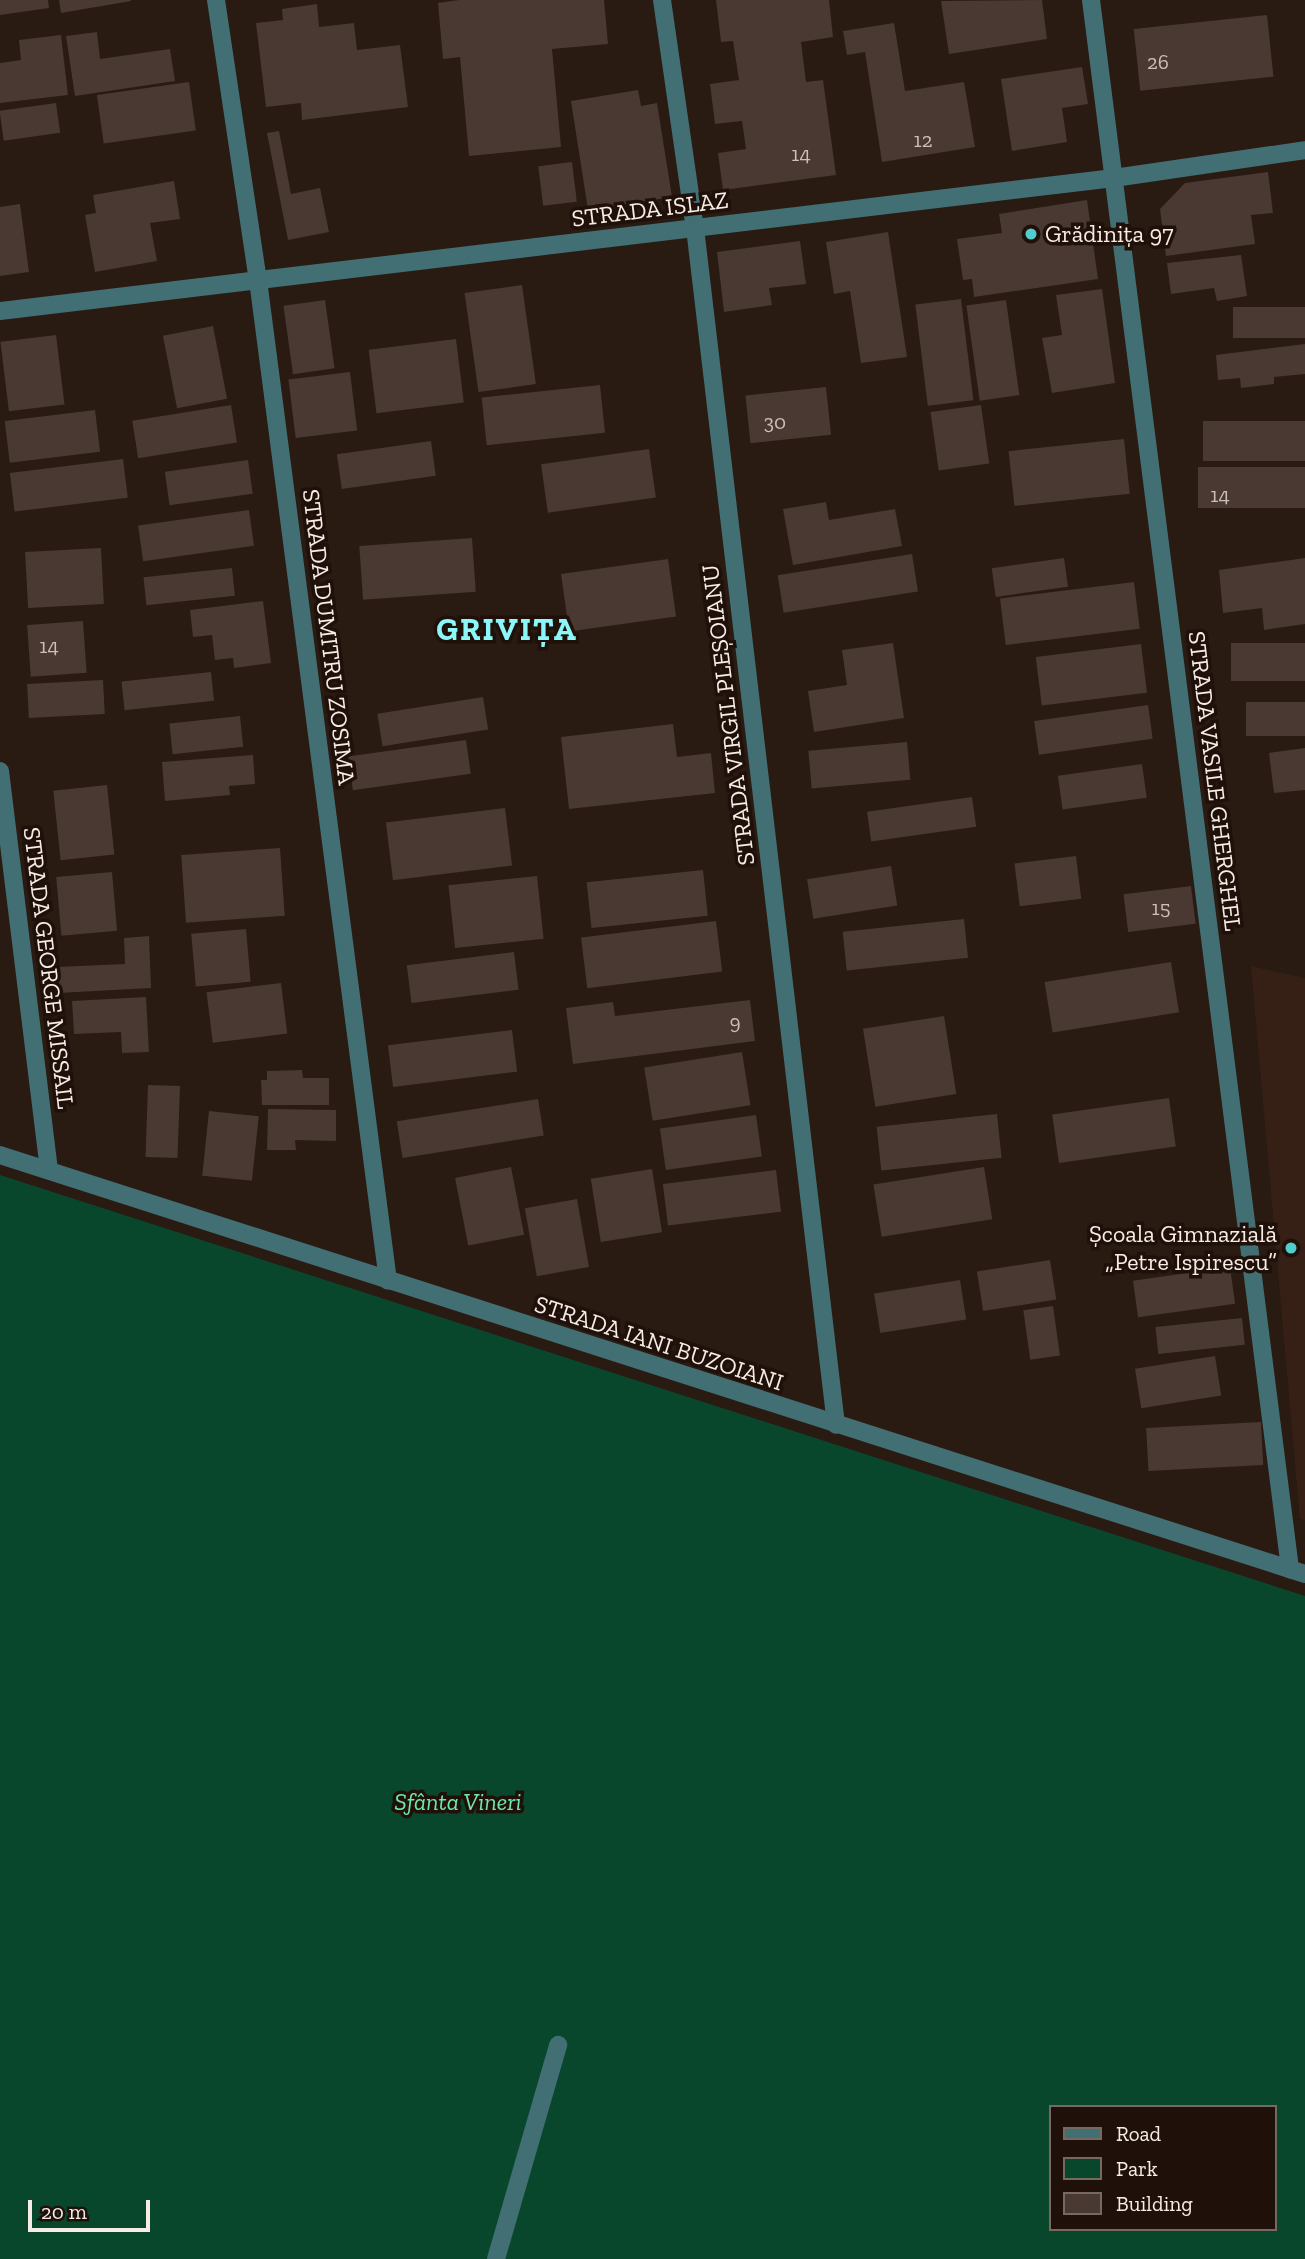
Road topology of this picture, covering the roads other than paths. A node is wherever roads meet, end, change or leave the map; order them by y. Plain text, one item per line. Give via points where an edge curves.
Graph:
1 (216, 0) edge
2 (662, 0) edge
3 (1091, 0) edge
4 (1305, 150) edge
5 (1114, 178) junction
6 (695, 228) junction
7 (258, 280) junction
8 (0, 311) edge
9 (0, 771) edge
10 (0, 1154) edge
11 (49, 1170) junction
12 (388, 1281) junction
13 (836, 1425) junction
14 (1297, 1571) edge
15 (558, 2045) dead end
16 (496, 2259) edge

1 - 7 street, STRADA DUMITRU ZOSIMA
2 - 6 street, STRADA VIRGIL PLEȘOIANU
3 - 5 street, STRADA VASILE GHERGHEL
4 - 5 street, STRADA ISLAZ
5 - 6 street, STRADA ISLAZ
5 - 14 street, STRADA VASILE GHERGHEL
6 - 7 street, STRADA ISLAZ
6 - 13 street, STRADA VIRGIL PLEȘOIANU
7 - 8 street, STRADA ISLAZ
7 - 12 street, STRADA DUMITRU ZOSIMA
9 - 11 street, STRADA GEORGE MISSAIL
10 - 11 street, STRADA IANI BUZOIANI
11 - 12 street, STRADA IANI BUZOIANI
12 - 13 street, STRADA IANI BUZOIANI
13 - 14 street, STRADA IANI BUZOIANI
15 - 16 street

